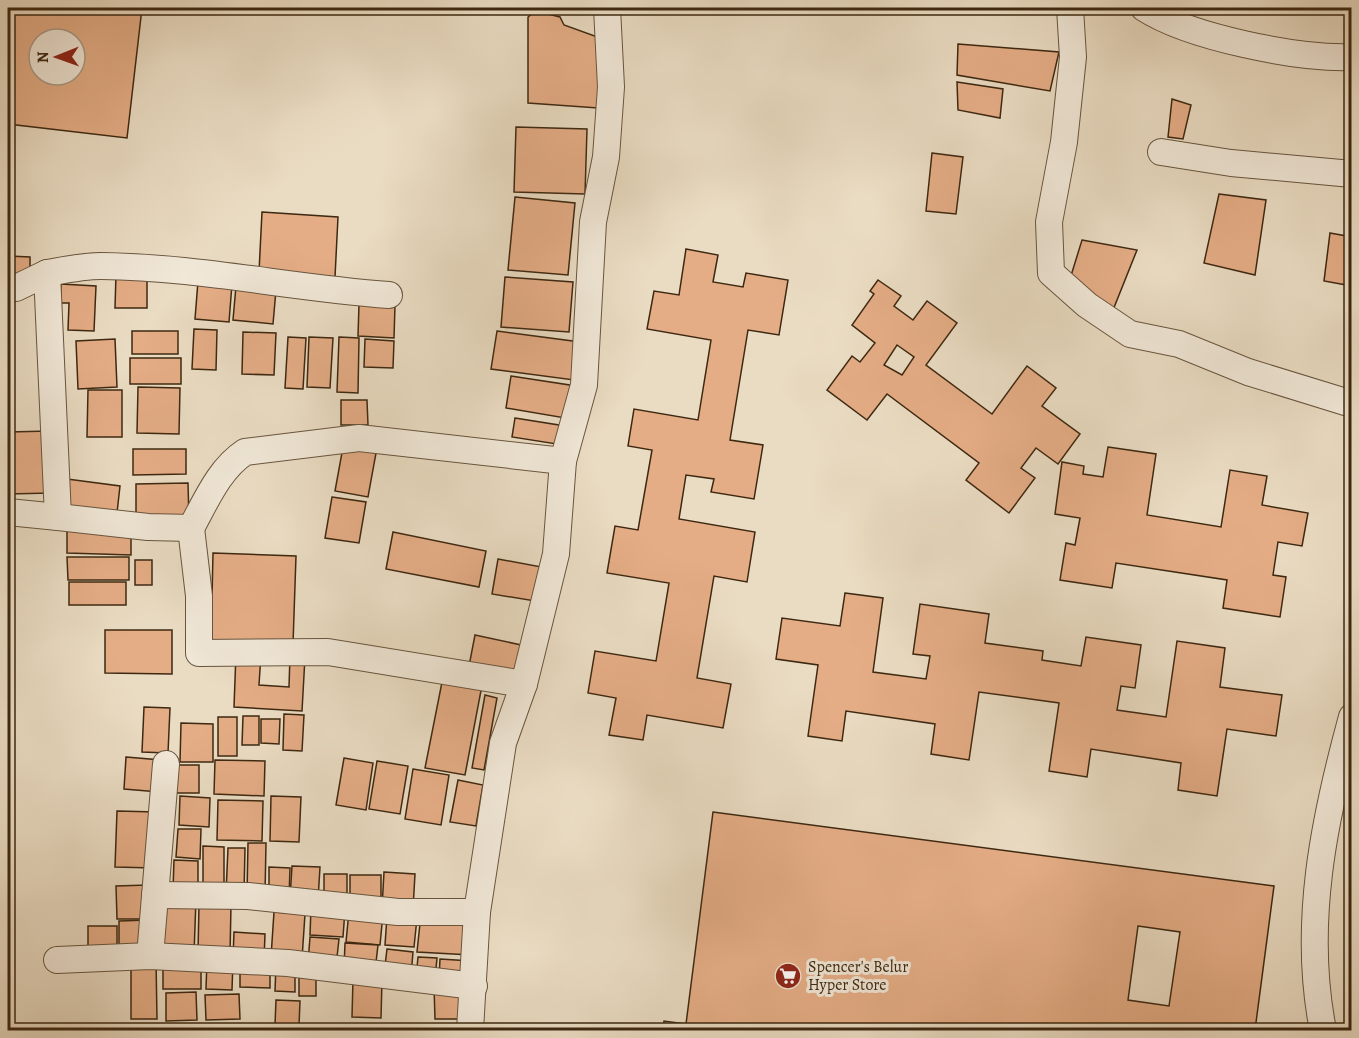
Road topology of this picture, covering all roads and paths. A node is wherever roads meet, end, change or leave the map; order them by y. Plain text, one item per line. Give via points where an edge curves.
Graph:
1 (608, 8) edge
2 (1070, 8) edge
3 (1144, 8) edge
4 (1352, 57) edge
5 (1161, 152) dead end
6 (1352, 174) edge
7 (47, 273) junction
8 (8, 287) edge
9 (388, 295) dead end
10 (1352, 404) edge
11 (563, 462) junction
12 (8, 512) edge
13 (58, 517) junction
14 (191, 528) junction
15 (524, 684) junction
16 (1352, 717) edge
17 (166, 764) dead end
18 (155, 895) junction
19 (477, 912) junction
20 (150, 956) junction
21 (57, 960) dead end
22 (474, 986) junction
23 (470, 1030) edge
24 (1323, 1030) edge

1 - 11 street via 610,99 606,157 593,222 584,385
2 - 10 street via 1073,57 1064,142 1049,222 1052,273 1130,334 1179,344 1248,372
3 - 4 street via 1190,30 1289,53
5 - 6 street via 1231,164
7 - 8 street via 16,288
7 - 9 street via 99,266 204,271 330,291
7 - 13 street
11 - 14 street via 359,438 244,452 231,461
11 - 15 street via 556,554
12 - 13 street
13 - 14 street
14 - 15 street via 199,596 199,653 328,652
15 - 19 street via 503,743
16 - 24 street via 1329,813 1313,935 1315,990
17 - 18 street
18 - 19 street via 248,896 398,912
18 - 20 street
19 - 22 street
20 - 21 street
20 - 22 street via 288,963
22 - 23 street

